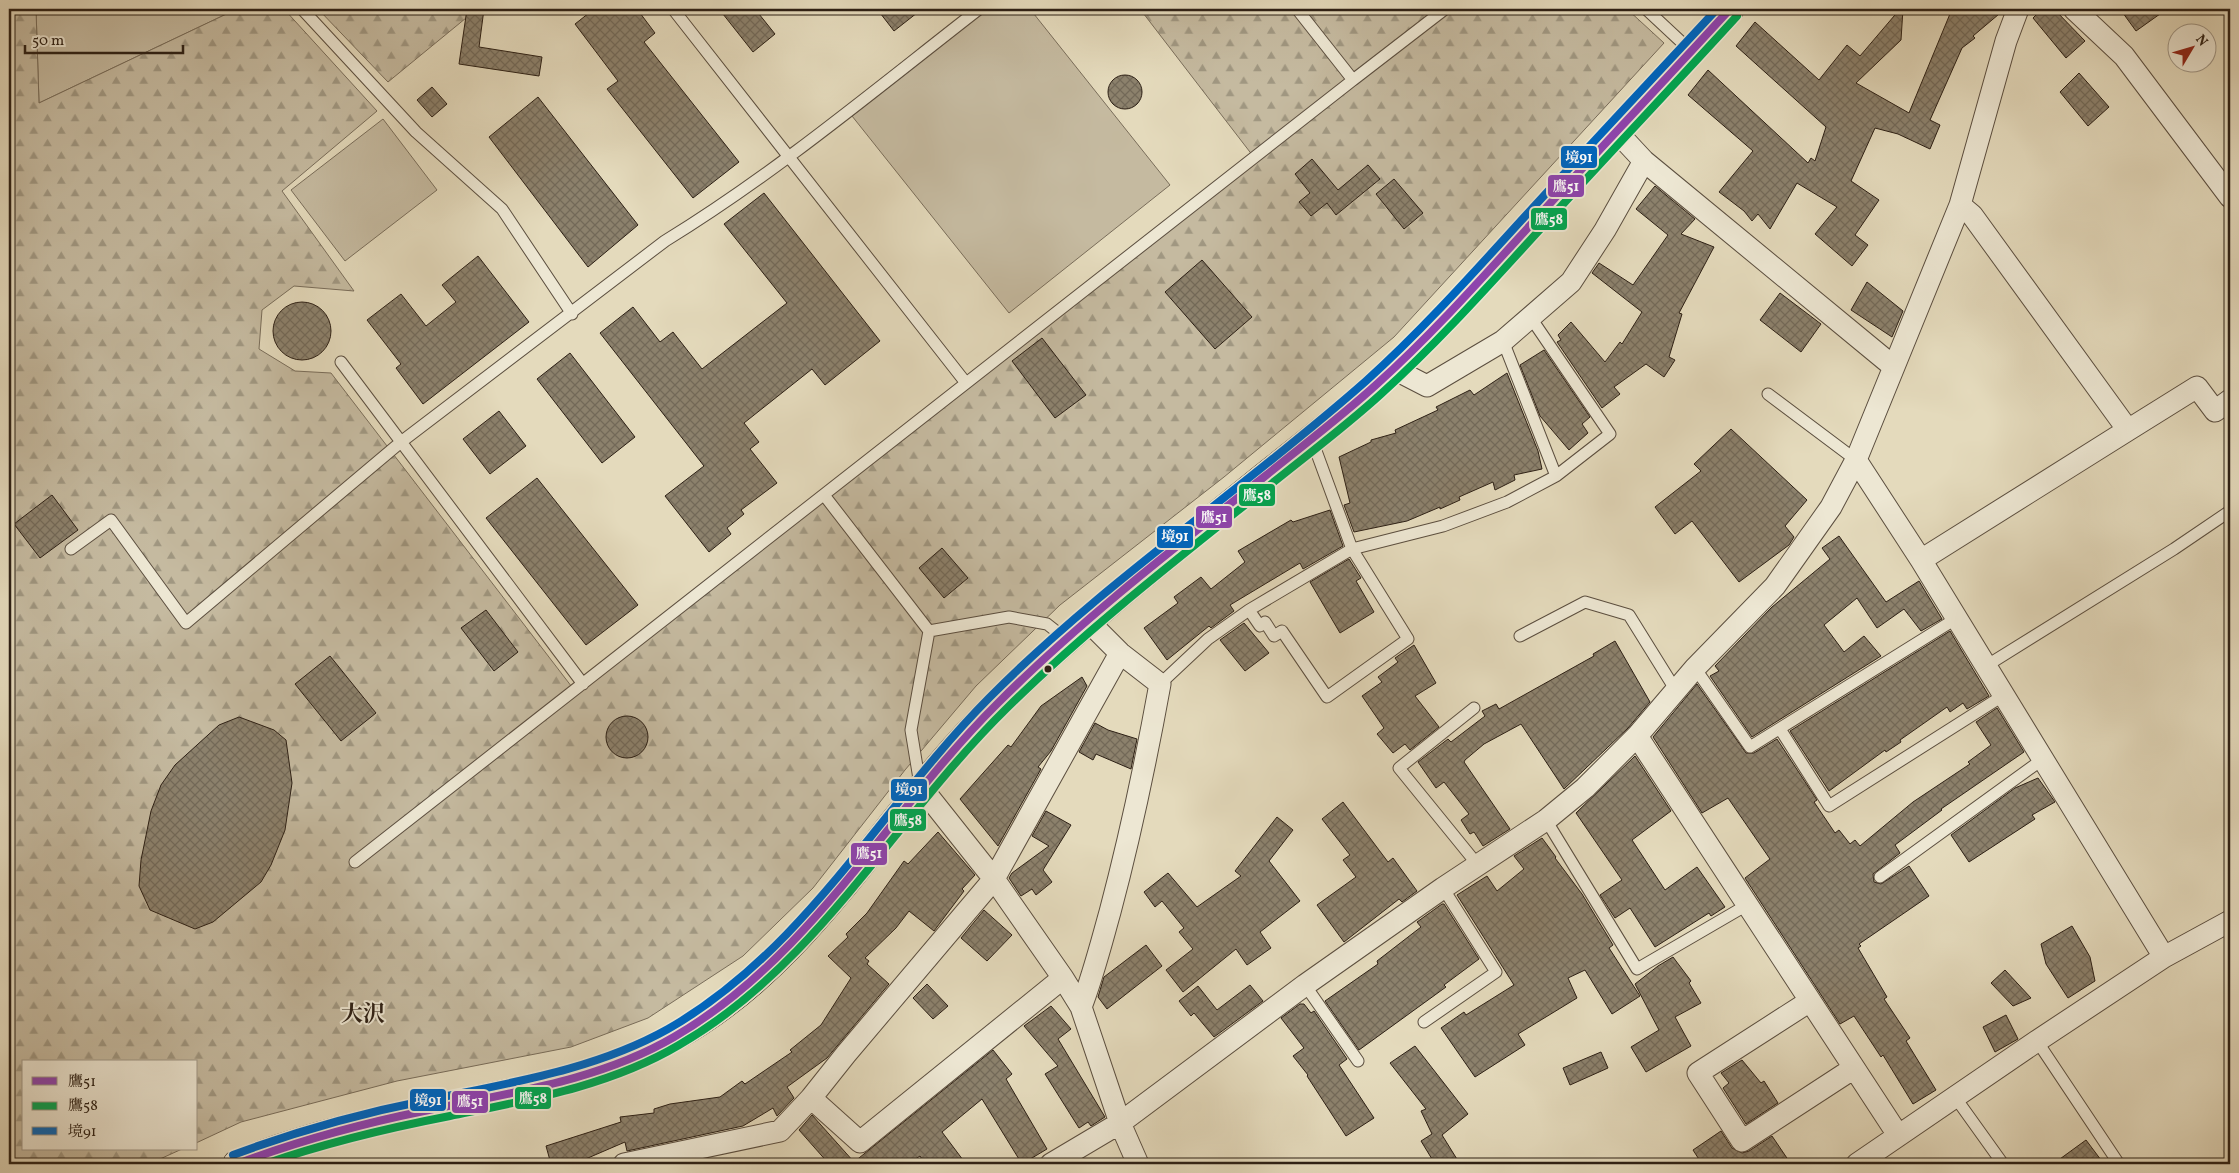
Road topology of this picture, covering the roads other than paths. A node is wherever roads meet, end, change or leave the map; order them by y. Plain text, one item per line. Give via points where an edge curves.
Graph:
1 (302, 9) edge
2 (673, 9) edge
3 (979, 9) edge
4 (1297, 9) edge
5 (1444, 9) edge
6 (1646, 9) edge
7 (1730, 9) edge
8 (2018, 9) edge
9 (2074, 9) edge
10 (1691, 52) junction
11 (1354, 80) junction
12 (1616, 132) junction
13 (789, 158) junction
14 (1644, 161) junction
15 (2230, 197) edge
16 (1960, 205) junction
17 (572, 314) junction
18 (1531, 318) junction
19 (1503, 341) junction
20 (341, 362) dead end
21 (1894, 367) junction
22 (1394, 369) junction
23 (966, 384) junction
24 (1768, 394) dead end
25 (2230, 400) edge
26 (2128, 430) junction
27 (1312, 439) junction
28 (401, 442) junction
29 (1856, 460) junction
30 (1556, 476) junction
31 (824, 495) junction
32 (2230, 511) edge
33 (71, 549) dead end
34 (1352, 549) junction
35 (1921, 560) junction
36 (1249, 610) junction
37 (1956, 618) junction
38 (1087, 620) junction
39 (929, 631) junction
40 (1520, 636) dead end
41 (1066, 639) junction
42 (1120, 654) junction
43 (1986, 666) junction
44 (1695, 668) junction
45 (582, 684) junction
46 (1160, 684) junction
47 (1675, 689) junction
48 (2004, 695) junction
49 (1474, 708) dead end
50 (1780, 729) junction
51 (1637, 736) junction
52 (2043, 759) junction
53 (921, 787) junction
54 (1546, 820) junction
55 (355, 862) dead end
56 (1477, 864) junction
57 (1880, 878) dead end
58 (994, 880) junction
59 (1443, 888) junction
60 (1747, 905) junction
61 (2230, 921) edge
62 (2164, 957) junction
63 (1063, 978) junction
64 (1305, 985) junction
65 (1810, 1001) junction
66 (1081, 1007) junction
67 (1424, 1022) dead end
68 (2036, 1041) junction
69 (1358, 1061) dead end
70 (1854, 1068) junction
71 (1955, 1097) junction
72 (811, 1098) junction
73 (1120, 1123) junction
74 (1898, 1135) junction
75 (237, 1164) edge
76 (624, 1164) edge
77 (1051, 1164) edge
78 (1138, 1164) edge
79 (1858, 1164) edge
80 (2003, 1164) edge
81 (2119, 1164) edge

1 - 17 lane via 416,132 502,209
2 - 13 lane
3 - 13 lane
4 - 11 lane
5 - 11 lane
6 - 10 lane
7 - 10 main road
8 - 16 street
9 - 15 street via 2124,56
10 - 12 main road
11 - 23 lane
12 - 14 street
12 - 22 main road
13 - 17 lane via 664,241
13 - 23 lane
14 - 18 street via 1606,230 1571,282
14 - 21 street
16 - 21 street
16 - 26 street via 1972,215
17 - 28 lane
18 - 19 street
18 - 30 lane via 1610,434
19 - 22 street via 1427,386
19 - 30 lane
20 - 28 lane
21 - 29 street
22 - 27 main road
23 - 31 lane
24 - 29 lane
25 - 26 street via 2215,411 2196,387
26 - 35 street
27 - 34 lane
27 - 38 main road
28 - 33 lane via 186,623 111,520
28 - 45 lane
29 - 35 street
29 - 44 street via 1831,507 1775,586
30 - 34 lane via 1507,502 1442,526
31 - 39 lane
31 - 45 lane
32 - 43 lane
34 - 36 lane
34 - 36 lane via 1408,639 1327,697 1282,630 1274,636 1265,622 1260,626
35 - 37 street
36 - 46 lane via 1208,639
37 - 43 street
37 - 50 lane
38 - 41 main road
38 - 42 street
39 - 41 lane via 1009,617 1047,624
39 - 53 lane via 911,730
40 - 47 lane via 1585,602 1629,615
41 - 53 main road via 992,709
42 - 46 street
42 - 58 street
43 - 48 street
44 - 47 street
44 - 50 lane via 1750,747
45 - 55 lane
46 - 66 street via 1140,791 1091,981
47 - 51 street
48 - 50 lane via 1829,806
48 - 52 street
49 - 56 lane via 1399,768
51 - 54 street via 1585,788
51 - 60 street
52 - 57 lane
52 - 62 street
53 - 58 street
53 - 75 main road via 780,959 718,1010 674,1038 611,1067 587,1074 307,1138
54 - 56 street
54 - 60 lane via 1637,969
56 - 59 street
58 - 63 street
58 - 72 street
59 - 64 street
59 - 67 lane via 1496,972
60 - 65 street
61 - 62 street
62 - 68 street
63 - 66 street
63 - 72 street via 860,1142
64 - 69 lane
64 - 73 street
65 - 70 street
65 - 70 street via 1698,1073 1742,1141
66 - 73 street
68 - 71 street
68 - 81 lane
70 - 74 street
71 - 74 street
71 - 80 lane
72 - 76 street via 780,1131
73 - 77 street
73 - 78 street
74 - 79 street

